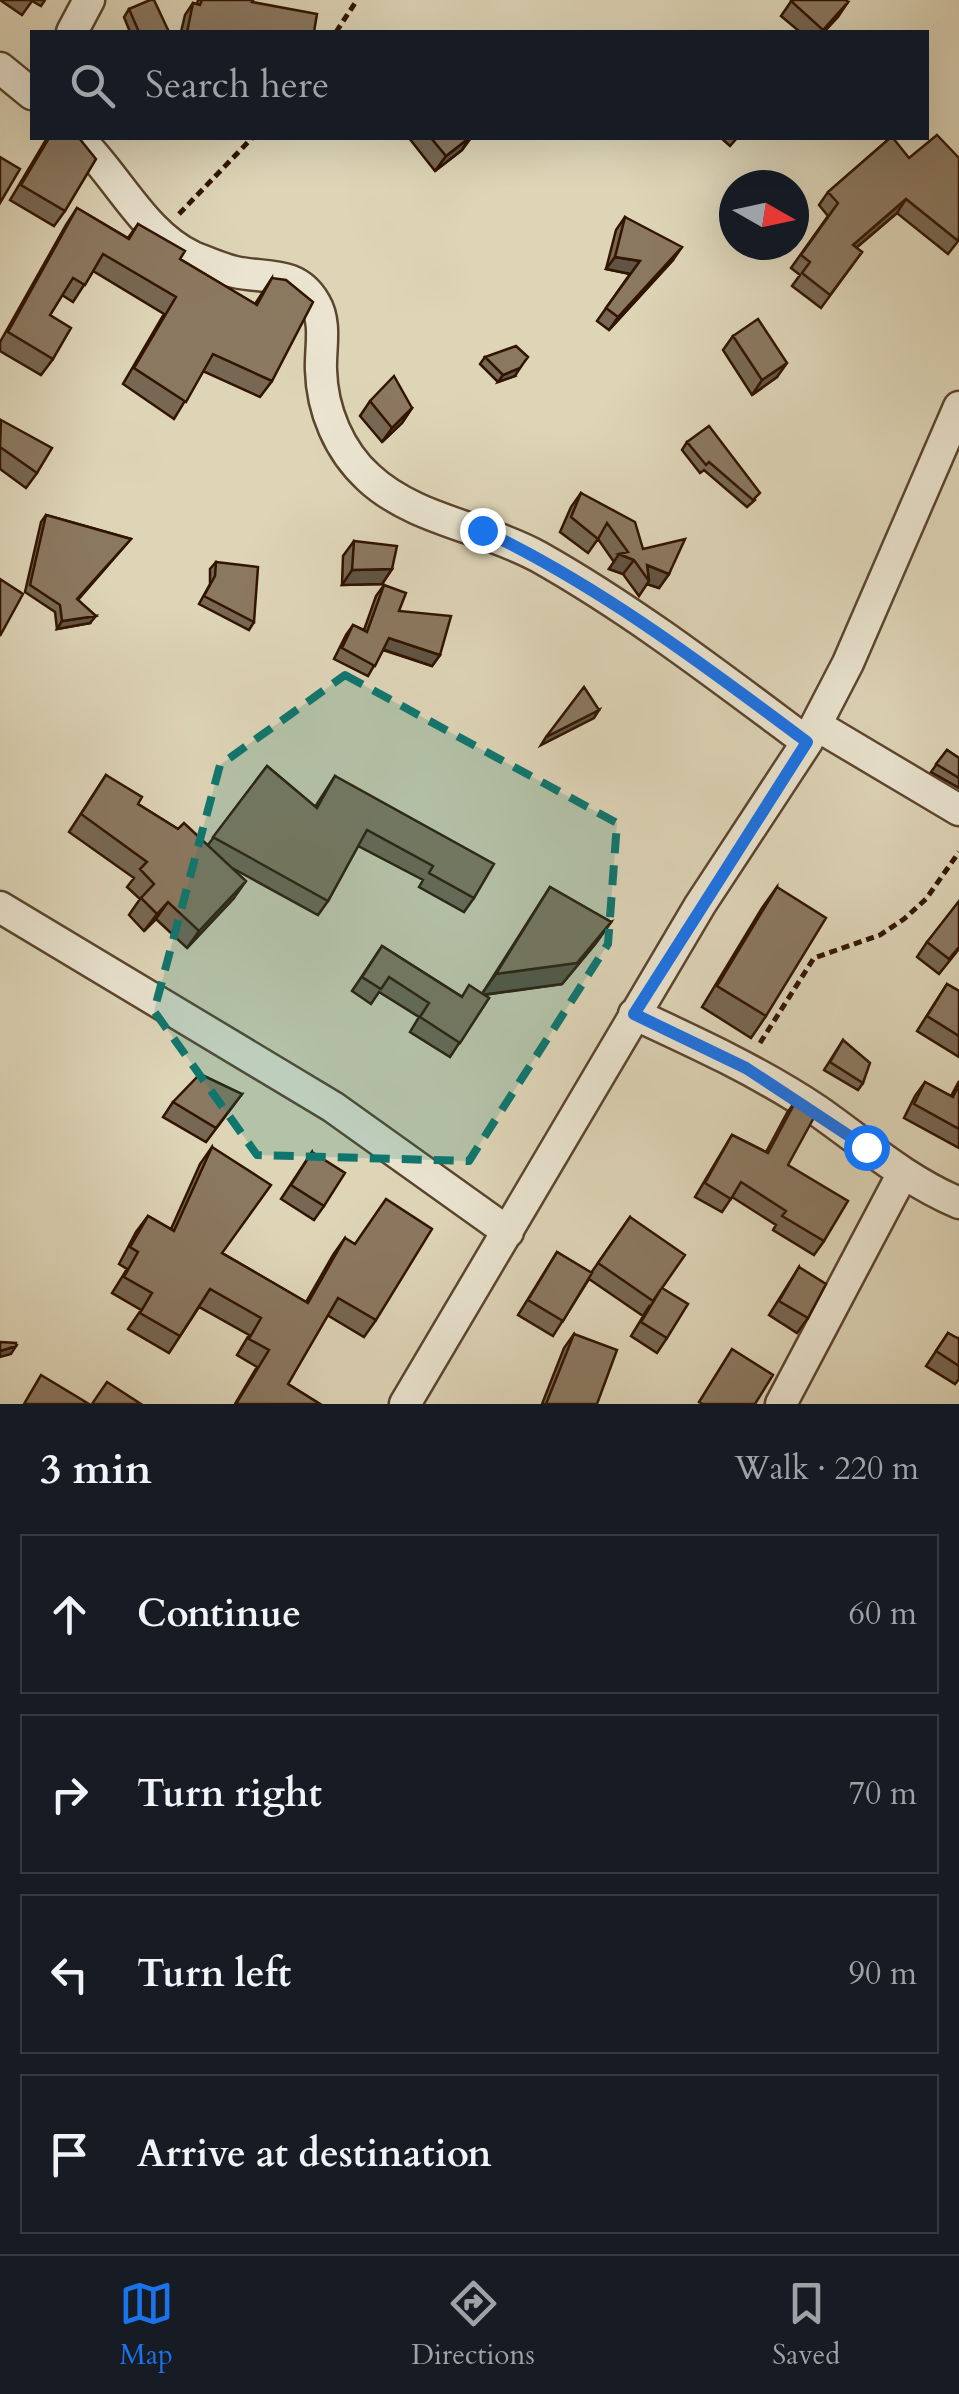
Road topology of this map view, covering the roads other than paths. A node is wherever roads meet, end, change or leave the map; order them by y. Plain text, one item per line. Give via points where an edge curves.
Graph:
1 (89, 0) edge
2 (73, 30) edge
3 (0, 68) edge
4 (30, 92) edge
5 (80, 140) edge
6 (959, 407) edge
7 (811, 734) junction
8 (959, 810) edge
9 (0, 908) edge
10 (634, 1014) junction
11 (902, 1175) junction
12 (959, 1203) edge
13 (508, 1232) junction
14 (405, 1404) edge
15 (781, 1404) edge

1 - 2 street
3 - 4 street
5 - 7 street via 160,234 188,255 236,273 285,277 302,287 317,305 322,329 329,418 369,478 404,504 540,557
6 - 7 street
7 - 8 street
7 - 10 street
9 - 13 street via 333,1107
10 - 11 street via 817,1110
10 - 13 street
11 - 12 street
11 - 15 street
13 - 14 street

